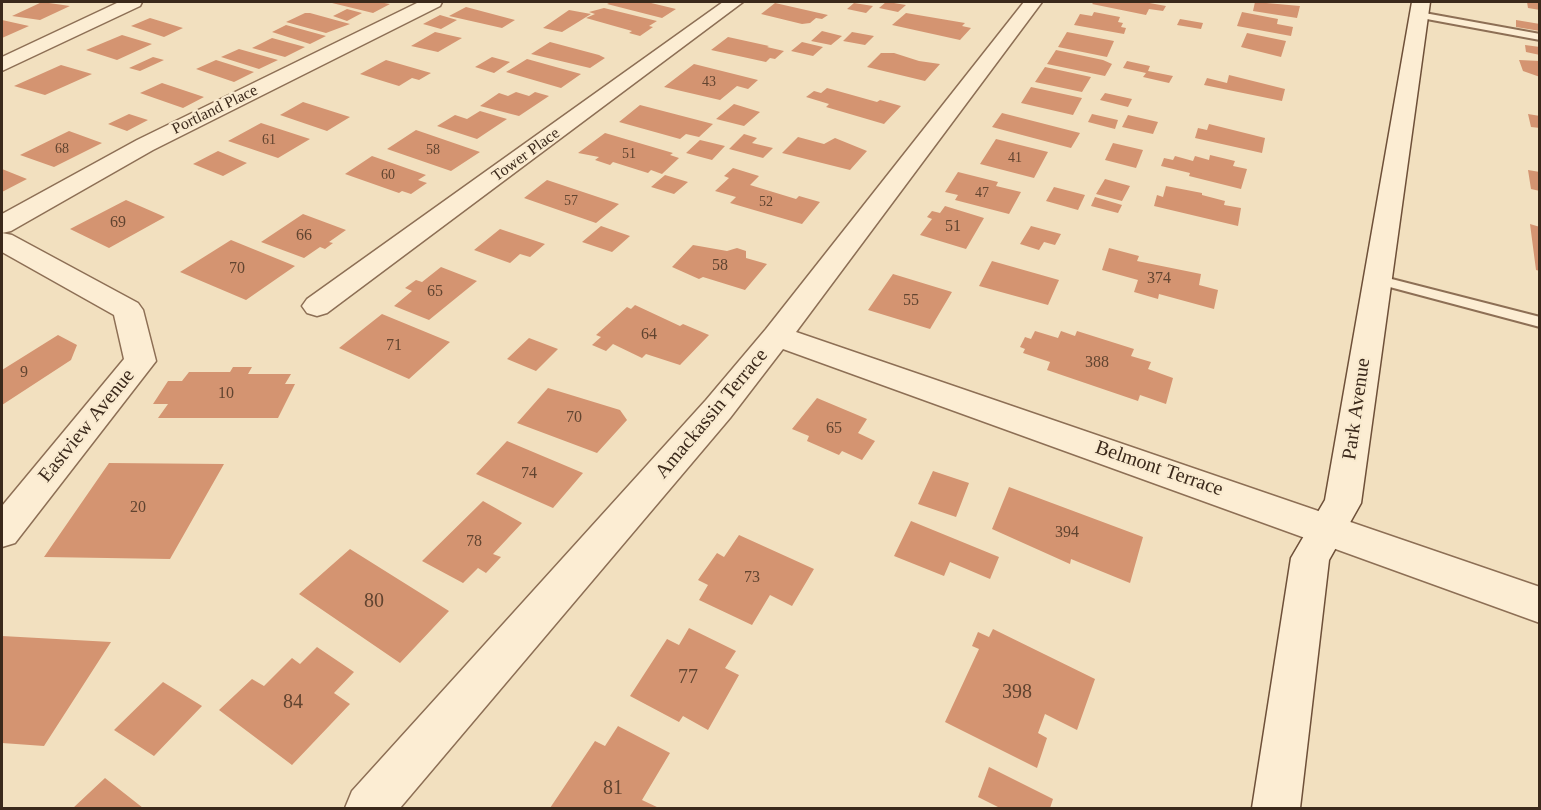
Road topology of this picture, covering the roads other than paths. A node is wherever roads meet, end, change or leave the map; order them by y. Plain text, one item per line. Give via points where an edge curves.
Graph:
1 (134, 2) edge
2 (433, 2) edge
3 (734, 2) edge
4 (1034, 2) edge
5 (1420, 8) edge
6 (1539, 37) edge
7 (2, 65) edge
8 (2, 225) edge
9 (2, 241) edge
10 (1376, 279) junction
11 (317, 306) dead end
12 (1539, 322) edge
13 (777, 336) junction
14 (1328, 529) junction
15 (2, 532) edge
16 (1539, 605) edge
17 (369, 808) edge
18 (1276, 808) edge

1 - 7 street
2 - 8 street, Portland Place via 145,145
3 - 11 street, Tower Place
4 - 13 street, Amackassin Terrace
5 - 6 lane
5 - 10 street, Park Avenue
9 - 15 street, Eastview Avenue via 128,310 140,361
10 - 12 lane
10 - 14 street, Park Avenue via 1343,503
13 - 14 street, Belmont Terrace
13 - 17 street, Amackassin Terrace via 718,410
14 - 16 street, Belmont Terrace
14 - 18 street, Park Avenue via 1310,558

